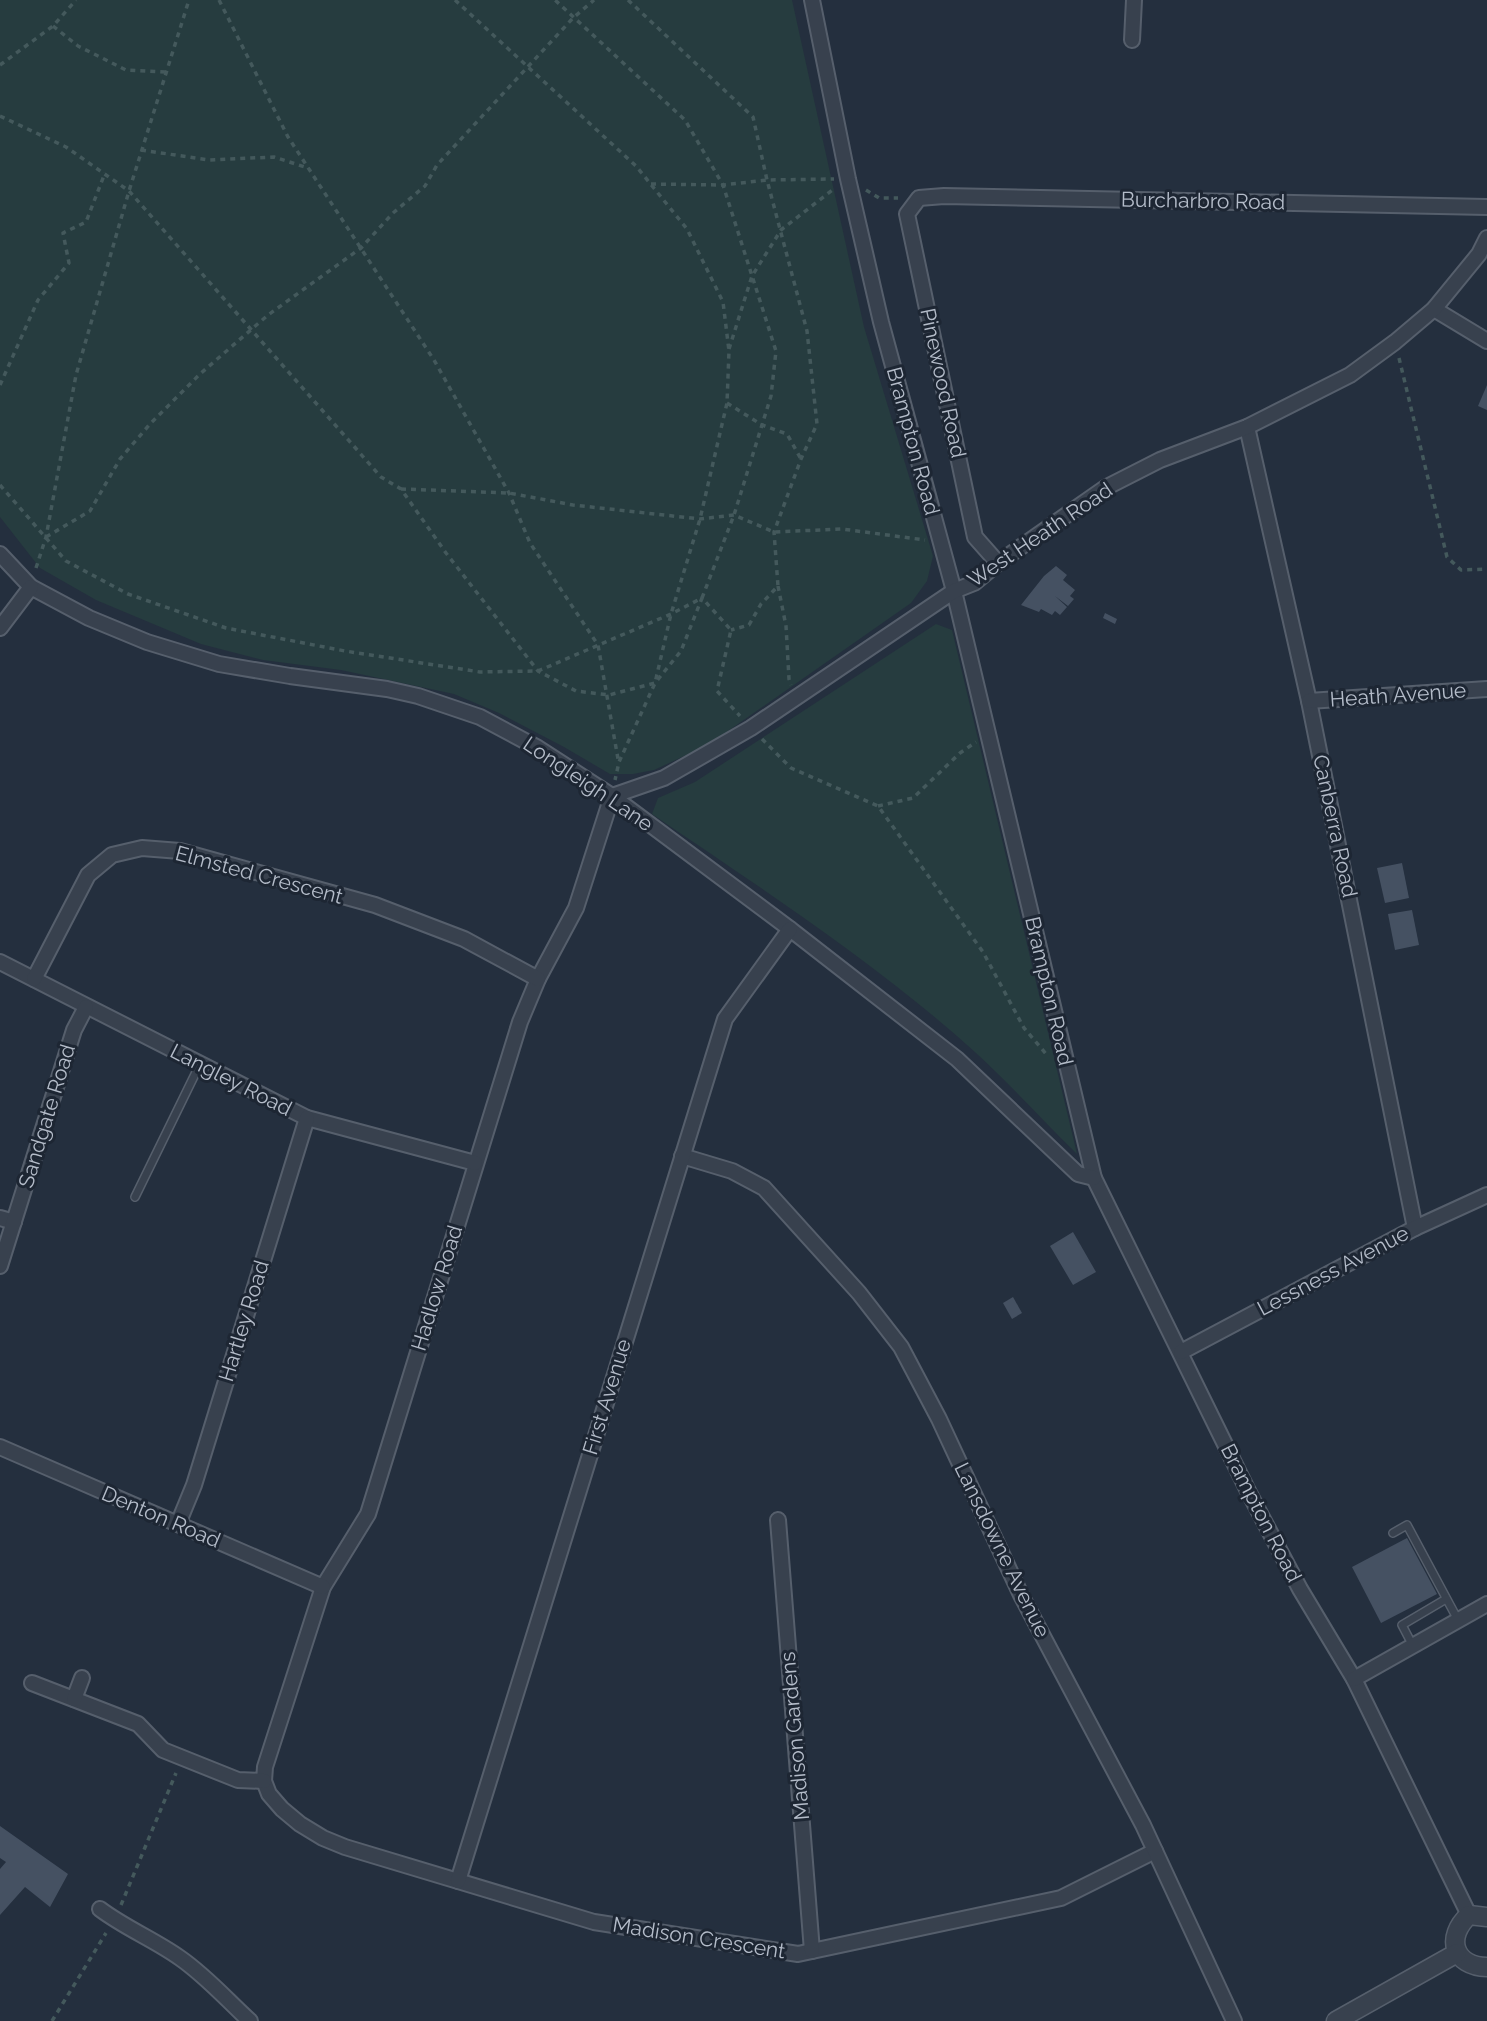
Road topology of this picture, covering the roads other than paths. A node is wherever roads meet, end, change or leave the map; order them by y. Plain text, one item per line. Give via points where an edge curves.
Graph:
1 (811, 0) edge
2 (1134, 0) edge
3 (1132, 40) dead end
4 (919, 198) joint
5 (1487, 206) edge
6 (1487, 238) edge
7 (1434, 309) junction
8 (1487, 341) edge
9 (1247, 426) junction
10 (0, 554) edge
11 (998, 563) junction
12 (31, 587) junction
13 (954, 591) junction
14 (0, 628) edge
15 (1487, 689) edge
16 (1309, 701) junction
17 (612, 796) junction
18 (790, 929) junction
19 (0, 962) edge
20 (34, 979) junction
21 (538, 979) junction
22 (86, 1007) junction
23 (200, 1064) junction
24 (307, 1118) junction
25 (682, 1156) junction
26 (475, 1163) junction
27 (1094, 1178) junction
28 (1487, 1195) edge
29 (135, 1197) dead end
30 (7, 1220) edge
31 (1415, 1228) junction
32 (0, 1266) edge
33 (1181, 1352) junction
34 (0, 1447) edge
35 (778, 1520) dead end
36 (178, 1524) junction
37 (1393, 1533) dead end
38 (323, 1587) junction
39 (1446, 1600) junction
40 (1487, 1604) edge
41 (1458, 1620) junction
42 (1413, 1646) junction
43 (82, 1678) dead end
44 (1354, 1679) junction
45 (32, 1683) dead end
46 (74, 1699) junction
47 (264, 1781) junction
48 (1156, 1852) junction
49 (458, 1881) junction
50 (100, 1909) dead end
51 (1478, 1916) edge
52 (812, 1951) junction
53 (1457, 1953) junction
54 (1487, 1967) edge
55 (250, 2021) edge
56 (1234, 2021) edge
57 (1336, 2021) edge

1 - 13 street, Brampton Road via 881,322
2 - 3 street
4 - 5 street, Burcharbro Road
4 - 11 street, Pinewood Road via 907,214 975,537
6 - 7 street, West Heath Road
7 - 8 street
7 - 9 street, West Heath Road via 1350,375
9 - 11 street, West Heath Road via 1160,460 1105,488
9 - 16 street, Canberra Road
10 - 12 street, Longleigh Lane
11 - 13 street, West Heath Road via 974,583
12 - 14 street
12 - 17 street, Longleigh Lane via 89,618 192,656 253,670 387,689 449,705 538,748
13 - 17 street, West Heath Road via 751,728 664,778
13 - 27 street, Brampton Road
15 - 16 street, Heath Avenue
16 - 31 street, Canberra Road
17 - 18 street, Longleigh Lane
17 - 21 street, Hadlow Road via 576,908
18 - 25 street, First Avenue via 725,1019
18 - 27 street, Longleigh Lane via 957,1059 1078,1174
19 - 20 street, Langley Road
20 - 21 street, Elmsted Crescent via 88,874 112,855 142,848 180,851 375,905 464,939
20 - 22 street, Langley Road
21 - 26 street, Hadlow Road
22 - 23 street, Langley Road
22 - 30 street, Sandgate Road
23 - 24 street, Langley Road
23 - 29 lane
24 - 26 street, Langley Road
24 - 36 street, Hartley Road
25 - 48 street, Lansdowne Avenue via 732,1171 764,1188 859,1293 901,1348 1021,1595
25 - 49 street, First Avenue
26 - 38 street, Hadlow Road via 371,1505
27 - 33 street, Brampton Road
28 - 31 street, Lessness Avenue
30 - 32 street, Sandgate Road
31 - 33 street, Lessness Avenue
33 - 44 street, Brampton Road via 1248,1491
34 - 36 street, Denton Road
35 - 52 street, Madison Gardens
36 - 38 street, Denton Road
37 - 39 lane via 1407,1525
38 - 47 street, Hadlow Road
39 - 41 lane
39 - 42 lane via 1402,1625
40 - 41 street
41 - 42 street
42 - 44 street
43 - 46 street
44 - 51 street, Brampton Road
45 - 46 street
46 - 47 street via 138,1724 163,1750 238,1780
47 - 49 street, Madison Crescent via 282,1809 323,1838
48 - 52 street, Madison Crescent via 1061,1898
48 - 56 street, Lansdowne Avenue
49 - 52 street, Madison Crescent via 594,1922 798,1954
50 - 55 street via 180,1958
51 - 53 street, Brampton Road via 1461,1922
53 - 54 street via 1473,1965
53 - 57 street

